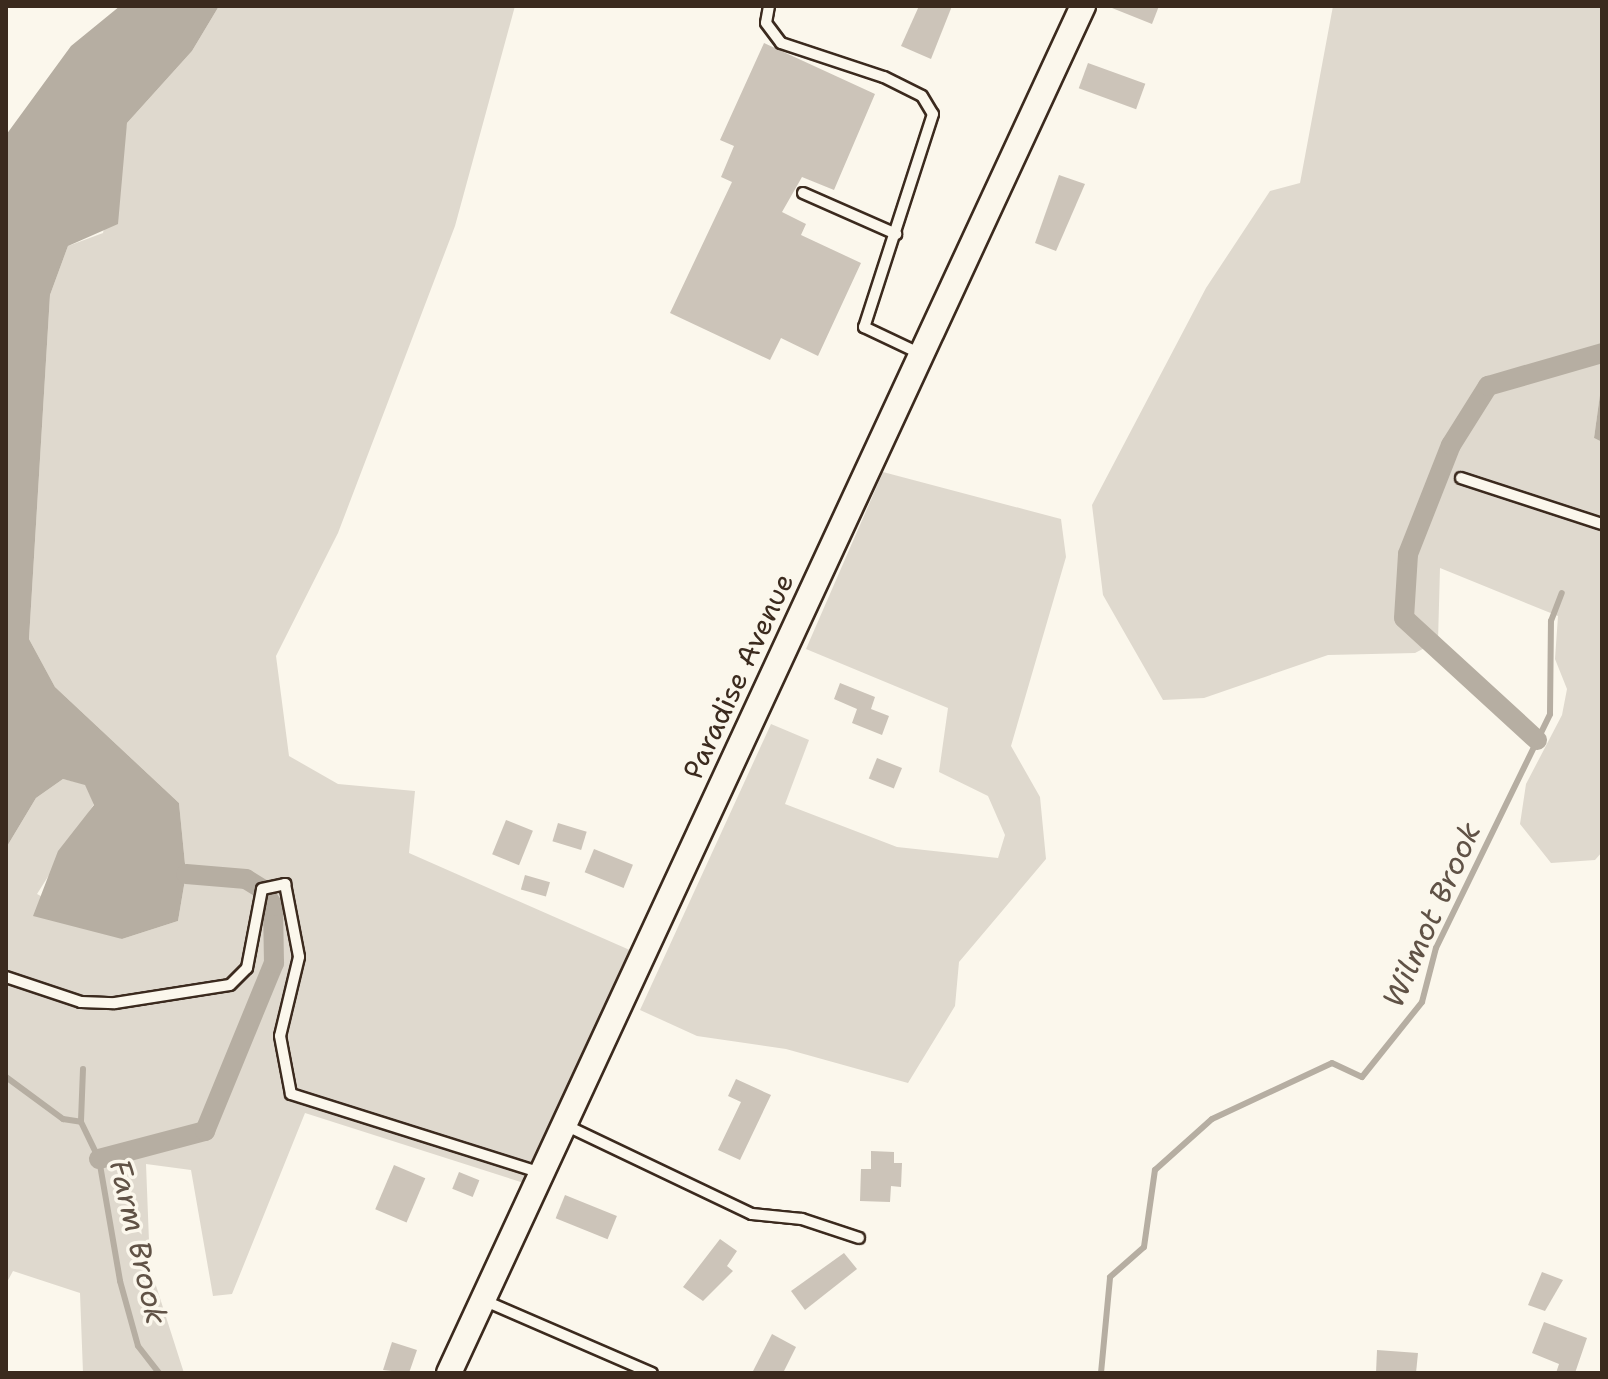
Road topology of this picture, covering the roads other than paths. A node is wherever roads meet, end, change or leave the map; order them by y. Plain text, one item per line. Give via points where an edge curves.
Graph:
1 (769, 6) edge
2 (1083, 6) edge
3 (803, 193) dead end
4 (896, 234) junction
5 (921, 354) junction
6 (1461, 478) dead end
7 (1602, 524) edge
8 (6, 977) edge
9 (561, 1124) junction
10 (539, 1172) junction
11 (859, 1238) dead end
12 (481, 1300) junction
13 (449, 1373) edge
14 (652, 1373) edge

1 - 4 lane via 766,23 781,43 884,77 922,96 933,114
2 - 5 street, Paradise Avenue
3 - 4 lane
4 - 5 lane via 864,327
5 - 9 street, Paradise Avenue
6 - 7 lane
8 - 10 lane via 81,1002 115,1003 230,985 247,968 262,889 285,884 299,957 280,1036 291,1094
9 - 10 street, Paradise Avenue
9 - 11 lane via 752,1214 802,1219
10 - 12 street, Paradise Avenue
12 - 13 street, Paradise Avenue
12 - 14 lane

